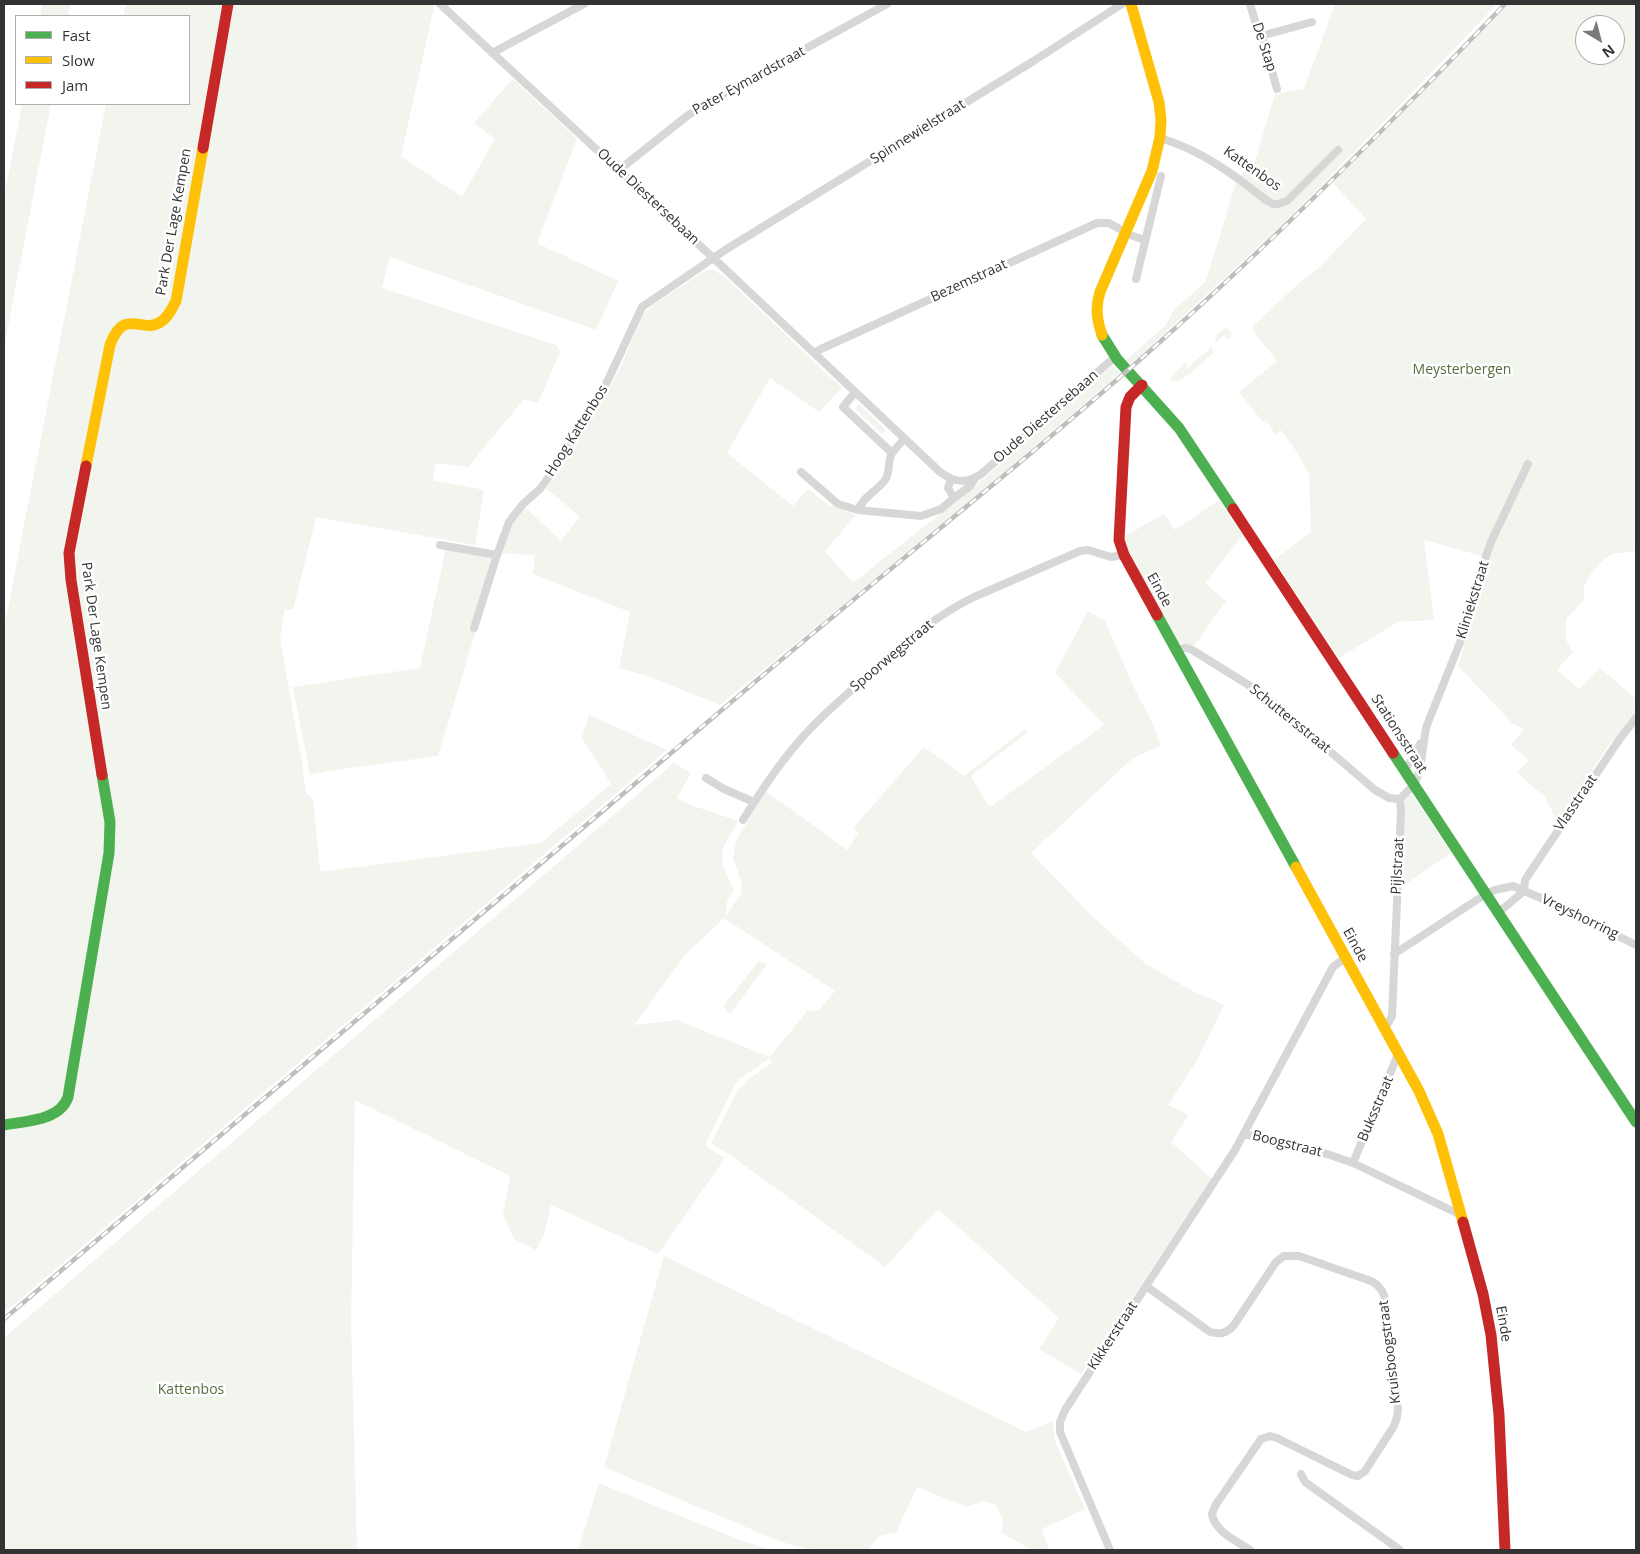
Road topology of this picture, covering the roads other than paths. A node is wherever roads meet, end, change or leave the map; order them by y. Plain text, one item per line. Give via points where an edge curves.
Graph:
1 (228, 4) edge
2 (440, 4) edge
3 (584, 4) edge
4 (887, 4) edge
5 (1122, 4) edge
6 (1132, 4) edge
7 (1250, 4) edge
8 (1312, 22) dead end
9 (1261, 36) junction
10 (492, 52) junction
11 (1277, 90) dead end
12 (1160, 138) junction
13 (1338, 150) dead end
14 (619, 170) junction
15 (1161, 176) dead end
16 (1125, 232) junction
17 (1145, 240) junction
18 (714, 258) junction
19 (1136, 279) dead end
20 (814, 353) junction
21 (1116, 356) junction
22 (1142, 385) junction
23 (855, 392) junction
24 (904, 439) junction
25 (892, 453) junction
26 (1528, 464) dead end
27 (801, 472) dead end
28 (976, 477) junction
29 (951, 480) junction
30 (954, 498) junction
31 (858, 510) junction
32 (440, 545) dead end
33 (497, 555) junction
34 (1124, 555) junction
35 (474, 628) dead end
36 (1176, 653) junction
37 (1636, 718) edge
38 (1424, 738) junction
39 (1404, 768) junction
40 (706, 778) dead end
41 (1414, 784) junction
42 (1400, 799) junction
43 (754, 802) junction
44 (742, 820) dead end
45 (1524, 891) junction
46 (1486, 894) junction
47 (1498, 913) junction
48 (1636, 945) edge
49 (1394, 954) junction
50 (1345, 958) junction
51 (1384, 1027) junction
52 (1398, 1054) junction
53 (1636, 1122) edge
54 (4, 1125) edge
55 (1244, 1134) junction
56 (1353, 1163) junction
57 (1460, 1215) junction
58 (1146, 1286) junction
59 (1301, 1474) dead end
60 (1110, 1550) edge
61 (1250, 1550) edge
62 (1400, 1550) edge
63 (1505, 1550) edge

1 - 54 street, Park Der Lage Kempen via 176,301 160,323 126,324 116,332 110,344 69,553 110,839 69,1093 61,1109
2 - 10 street, Oude Diestersebaan
3 - 10 street
4 - 14 street, Pater Eymardstraat via 710,101
5 - 18 street, Spinnewielstraat
6 - 12 street via 1159,102
7 - 9 street, De Stap
8 - 9 street
9 - 11 street, De Stap
10 - 14 street, Oude Diestersebaan
12 - 13 street, Kattenbos via 1216,162 1273,204 1283,204 1292,197
12 - 16 street via 1152,171
14 - 18 street, Oude Diestersebaan
15 - 17 street
16 - 17 street
16 - 20 street, Bezemstraat via 1109,223 1097,223
16 - 21 street via 1103,282 1096,313 1104,340
17 - 19 street
18 - 20 street, Oude Diestersebaan
18 - 33 street, Hoog Kattenbos via 653,298 639,311 602,392 556,468 508,522
20 - 23 street, Oude Diestersebaan
21 - 22 street, Stationsstraat
21 - 28 street, Oude Diestersebaan
22 - 34 street, Einde via 1130,396 1126,407 1119,531
22 - 39 street, Stationsstraat via 1199,458
23 - 24 street, Oude Diestersebaan
23 - 25 street via 843,406
24 - 25 street
24 - 29 street, Oude Diestersebaan
25 - 31 street via 887,477
26 - 38 street, Kliniekstraat via 1491,542 1461,640
27 - 31 street, Oude Diestersebaan via 838,504
28 - 29 street
28 - 30 street, Oude Diestersebaan
29 - 30 street via 948,488
30 - 31 street, Oude Diestersebaan via 941,509 921,516
32 - 33 street
33 - 35 street, Hoog Kattenbos
34 - 36 street, Einde
34 - 43 street, Spoorwegstraat via 1111,557 1088,550 1080,551 974,597 927,625 812,727
36 - 42 street, Schuttersstraat via 1186,647 1262,694 1375,790 1389,798
36 - 50 street, Einde
37 - 45 street, Vlasstraat via 1525,880
38 - 39 street, Kliniekstraat
38 - 41 street, Kliniekstraat
39 - 41 street, Stationsstraat
40 - 43 street
41 - 42 street
41 - 46 street, Stationsstraat
42 - 49 street, Pijlstraat
43 - 44 street, Spoorwegstraat
45 - 46 street, Vreyshorring via 1513,886
45 - 47 street, Vreyshorring
45 - 48 street, Vreyshorring
46 - 47 street, Stationsstraat
46 - 49 street
47 - 53 street, Stationsstraat
49 - 51 street, Pijlstraat via 1392,1016
50 - 51 street, Einde
50 - 55 street, Boogstraat via 1333,967
51 - 52 street, Einde
52 - 56 street, Buksstraat
52 - 57 street, Einde via 1438,1134
55 - 56 street, Boogstraat
55 - 58 street, Kikkerstraat
56 - 57 street, Boogstraat
57 - 63 street, Einde via 1483,1294 1491,1335 1499,1415
58 - 60 street, Kikkerstraat via 1060,1422 1060,1432
58 - 61 street, Kruisboogstraat via 1210,1332 1220,1334 1234,1325 1276,1262 1284,1256 1299,1256 1371,1282 1379,1286 1384,1295 1398,1409 1394,1426 1358,1476 1277,1438 1270,1436 1257,1442 1212,1514 1220,1529
59 - 62 street via 1305,1482

